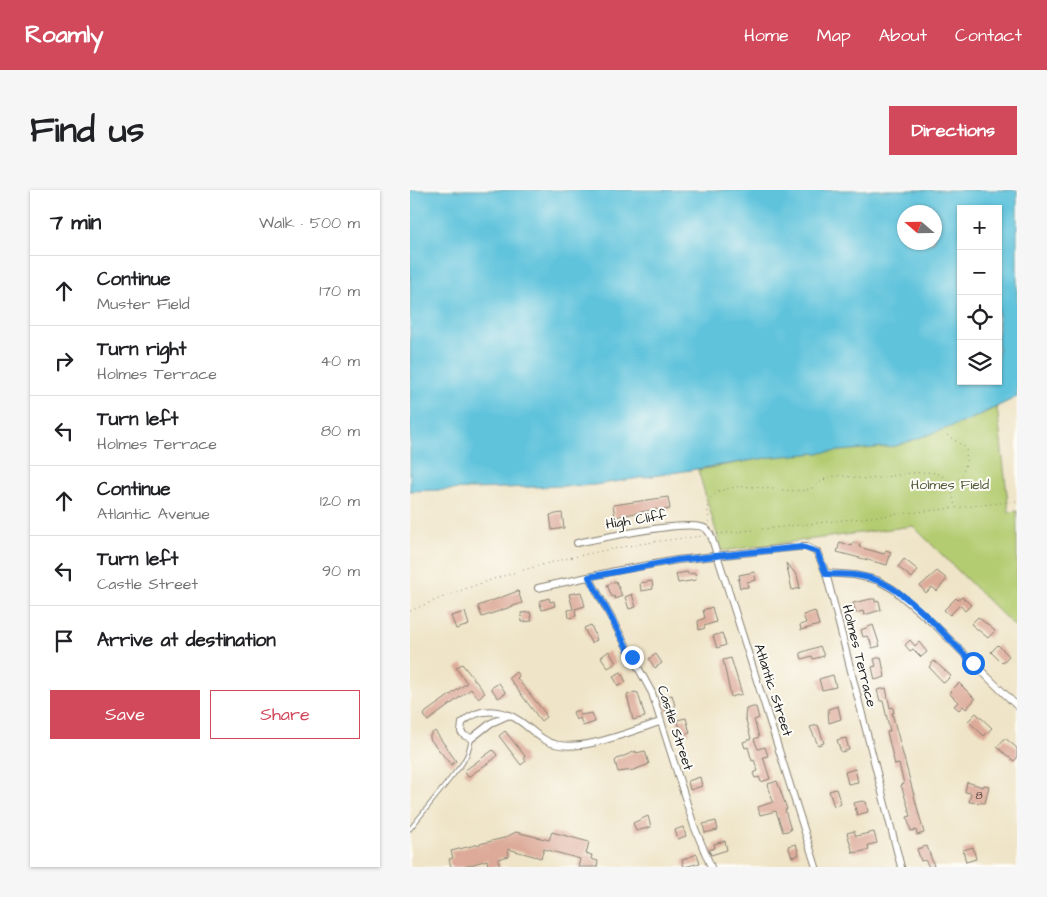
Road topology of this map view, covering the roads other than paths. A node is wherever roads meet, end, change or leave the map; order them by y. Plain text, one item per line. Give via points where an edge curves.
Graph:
1 (700, 526) joint
2 (577, 543) dead end
3 (716, 555) junction
4 (826, 574) junction
5 (589, 577) junction
6 (538, 588) dead end
7 (1017, 706) edge
8 (509, 715) junction
9 (660, 722) junction
10 (472, 738) junction
11 (410, 829) edge
12 (711, 867) edge
13 (816, 867) edge
14 (901, 867) edge

1 - 2 street, High Cliff via 672,527
1 - 3 street, Atlantic Street via 710,535
3 - 4 street, Holmes Terrace via 807,547 817,552
3 - 5 street, Holmes Terrace
3 - 13 street, Atlantic Street
4 - 7 street via 854,575 876,580 893,589 936,626
4 - 14 street, Holmes Terrace
5 - 6 street, Holmes Terrace
5 - 9 street, Castle Street via 652,693
8 - 9 street via 520,719 547,741 567,747
8 - 10 street
8 - 10 street via 484,711 466,719 461,732
9 - 12 street, Castle Street
10 - 11 lane via 462,764

